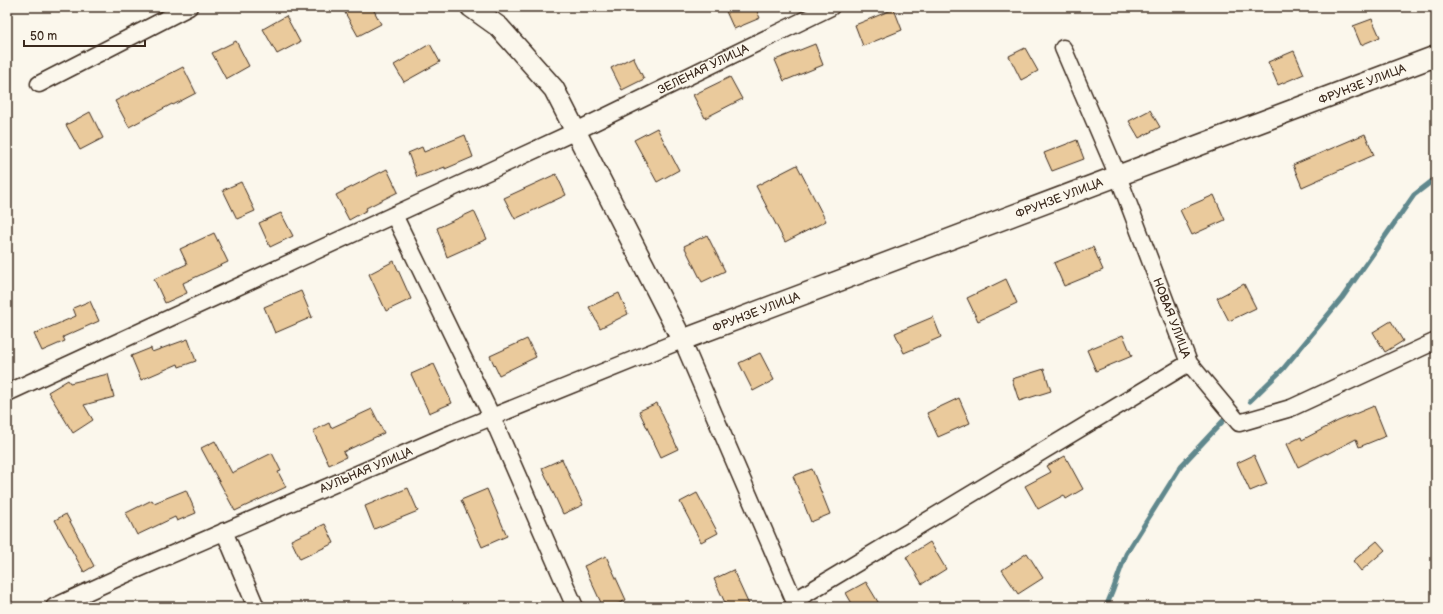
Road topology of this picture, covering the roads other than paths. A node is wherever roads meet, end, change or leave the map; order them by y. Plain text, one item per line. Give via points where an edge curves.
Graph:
1 (189, 7) edge
2 (471, 7) edge
3 (831, 7) edge
4 (1062, 48) dead end
5 (1436, 56) edge
6 (39, 84) dead end
7 (576, 131) junction
8 (1118, 176) junction
9 (394, 215) junction
10 (682, 340) junction
11 (1436, 342) edge
12 (1189, 363) junction
13 (7, 393) edge
14 (492, 416) junction
15 (224, 531) junction
16 (795, 604) edge
17 (54, 607) edge
18 (256, 607) edge
19 (575, 607) edge

1 - 6 street
2 - 7 street via 500,27 554,89
3 - 7 street, ЗЕЛЕНАЯ УЛИЦА
4 - 8 street, НОВАЯ УЛИЦА
5 - 8 street, ФРУНЗЕ УЛИЦА
7 - 9 street, ЗЕЛЕНАЯ УЛИЦА
7 - 10 street
8 - 10 street, ФРУНЗЕ УЛИЦА
8 - 12 street, НОВАЯ УЛИЦА
9 - 13 street, ЗЕЛЕНАЯ УЛИЦА
9 - 14 street
10 - 14 street, АУЛЬНАЯ УЛИЦА
10 - 16 street
11 - 12 street, НОВАЯ УЛИЦА via 1291,408 1239,423
12 - 16 street
14 - 15 street, АУЛЬНАЯ УЛИЦА
14 - 19 street
15 - 17 street, АУЛЬНАЯ УЛИЦА
15 - 18 street

